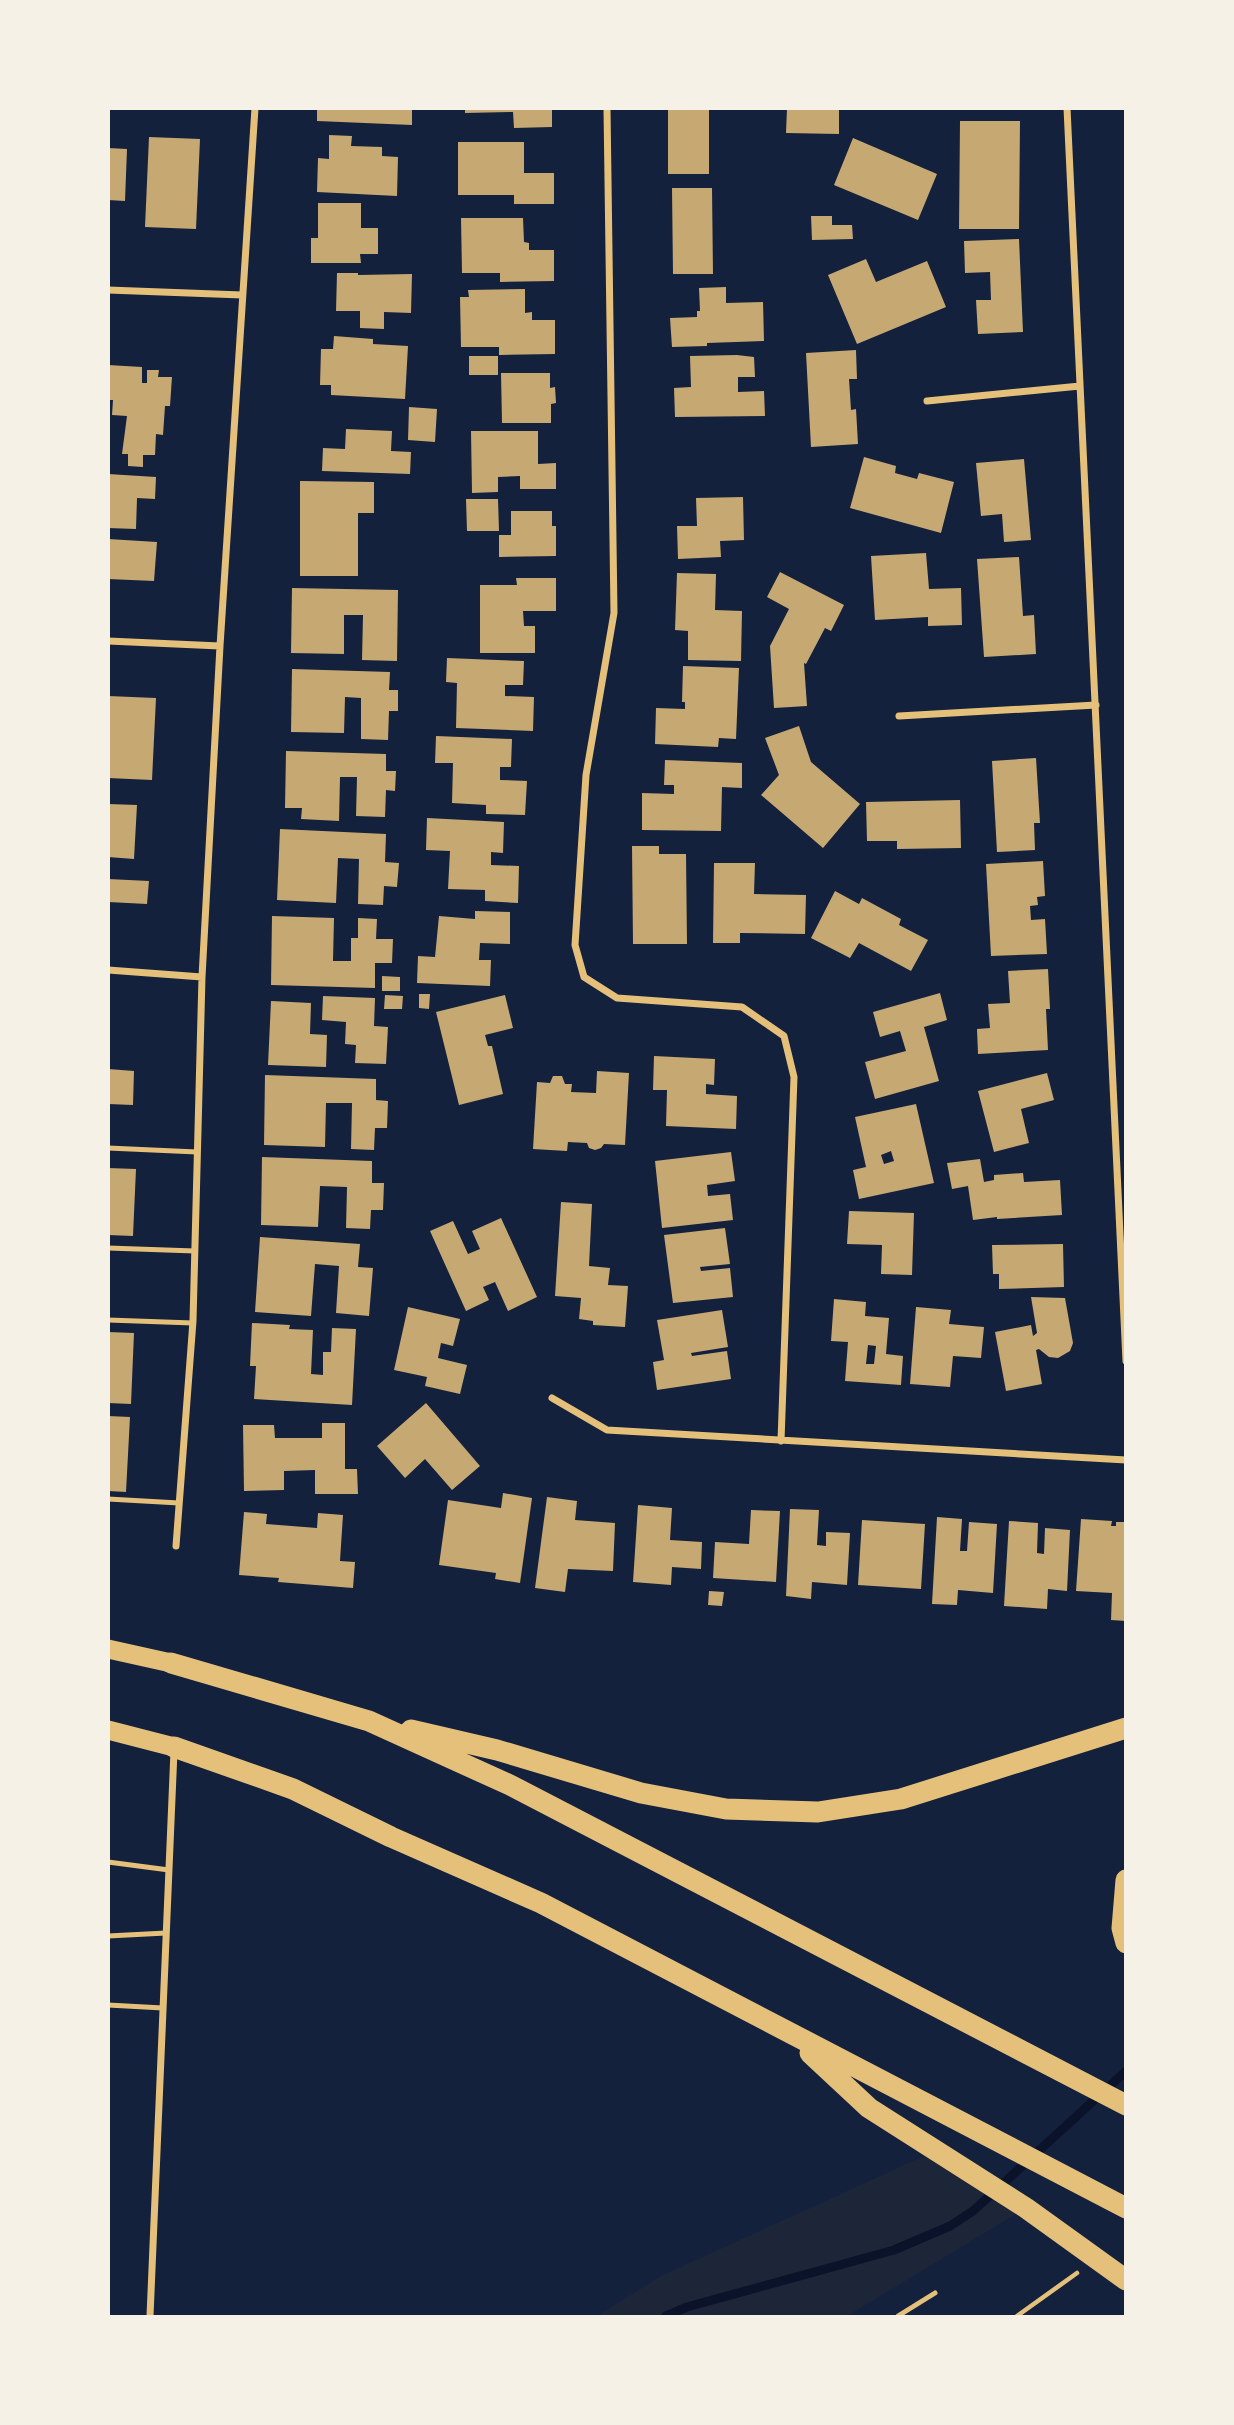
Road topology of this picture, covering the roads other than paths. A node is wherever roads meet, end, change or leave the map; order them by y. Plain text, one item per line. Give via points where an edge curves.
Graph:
1 (255, 108) edge
2 (607, 108) edge
3 (1067, 108) edge
4 (108, 290) edge
5 (242, 295) junction
6 (1080, 386) junction
7 (927, 401) dead end
8 (108, 640) edge
9 (220, 646) junction
10 (1096, 705) junction
11 (899, 716) dead end
12 (108, 970) edge
13 (202, 977) junction
14 (108, 1148) edge
15 (197, 1153) junction
16 (108, 1248) edge
17 (195, 1251) junction
18 (108, 1320) edge
19 (193, 1323) junction
20 (1125, 1361) edge
21 (552, 1398) dead end
22 (781, 1441) junction
23 (1125, 1460) edge
24 (108, 1499) edge
25 (179, 1503) junction
26 (176, 1546) dead end
27 (108, 1649) edge
28 (171, 1663) joint
29 (369, 1721) junction
30 (1125, 1728) edge
31 (108, 1730) edge
32 (174, 1747) junction
33 (108, 1862) edge
34 (169, 1870) junction
35 (1125, 1880) edge
36 (166, 1933) junction
37 (108, 1936) edge
38 (1125, 1943) edge
39 (108, 2005) edge
40 (163, 2008) junction
41 (788, 2033) junction
42 (1125, 2105) edge
43 (1125, 2208) edge
44 (1125, 2280) edge
45 (935, 2293) dead end
46 (150, 2316) edge
47 (898, 2316) edge

1 - 5 street
2 - 22 street via 614,613 586,775 575,945 584,977 617,998 742,1007 784,1036 794,1077
3 - 6 street
4 - 5 street
5 - 9 street
6 - 7 street
6 - 10 street
8 - 9 street
9 - 13 street
10 - 11 street
10 - 20 street
12 - 13 street
13 - 15 street
14 - 15 lane
15 - 17 street
16 - 17 lane
17 - 19 street
18 - 19 lane
19 - 25 street
21 - 22 street via 607,1430
22 - 23 street
24 - 25 lane
25 - 26 street
27 - 28 highway
28 - 29 highway
29 - 30 highway via 497,1750 641,1793 726,1809 818,1812 901,1799
29 - 42 highway via 510,1785
31 - 32 highway
32 - 34 street
32 - 41 highway via 293,1790 541,1903
33 - 34 lane
34 - 36 street
35 - 38 highway
36 - 37 lane
36 - 40 street
39 - 40 lane
40 - 46 street
41 - 43 highway
41 - 44 highway via 869,2108 1026,2208
45 - 47 lane

